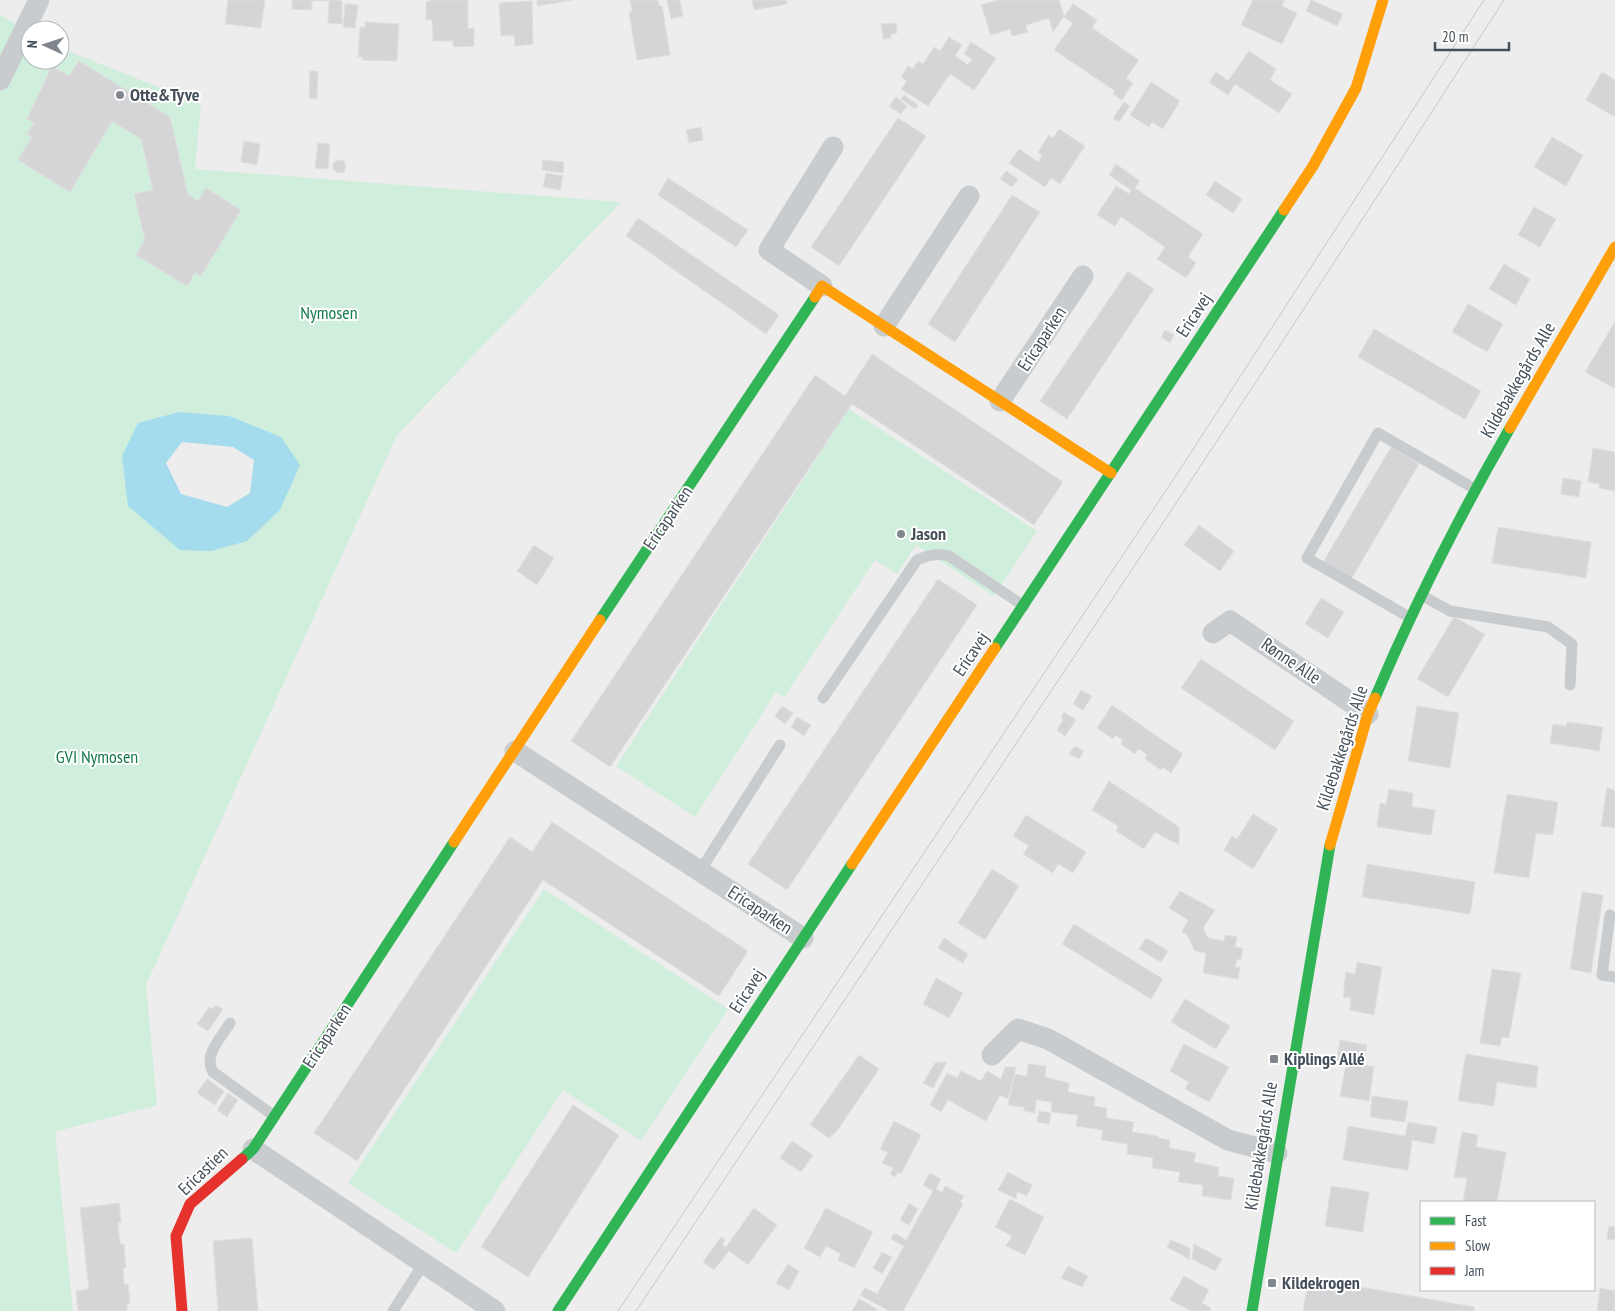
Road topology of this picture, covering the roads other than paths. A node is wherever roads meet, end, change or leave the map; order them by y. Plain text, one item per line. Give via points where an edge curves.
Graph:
1 (39, 0) edge
2 (1382, 0) edge
3 (0, 80) edge
4 (833, 147) dead end
5 (969, 196) dead end
6 (1615, 247) edge
7 (1083, 276) dead end
8 (822, 286) junction
9 (884, 326) junction
10 (1000, 401) junction
11 (1111, 473) junction
12 (1475, 489) junction
13 (1421, 595) junction
14 (1024, 606) junction
15 (1409, 617) junction
16 (1213, 633) dead end
17 (1570, 685) dead end
18 (823, 698) dead end
19 (1368, 714) junction
20 (780, 745) dead end
21 (515, 751) junction
22 (700, 871) junction
23 (1610, 915) dead end
24 (803, 938) junction
25 (1615, 977) edge
26 (230, 1024) dead end
27 (992, 1055) dead end
28 (274, 1116) junction
29 (253, 1149) junction
30 (1277, 1153) junction
31 (424, 1263) junction
32 (182, 1311) edge
33 (393, 1311) edge
34 (495, 1311) edge
35 (558, 1311) edge
36 (1252, 1311) edge

1 - 3 street
2 - 11 street, Ericavej via 1356,88 1313,166
4 - 8 street via 769,250
5 - 9 street
6 - 12 street, Kildebakkegårds Alle
7 - 10 street, Ericaparken
8 - 9 street
8 - 21 street, Ericaparken
9 - 10 street
10 - 11 street
11 - 14 street, Ericavej
12 - 13 street, Kildebakkegårds Alle
12 - 15 lane via 1378,433 1307,558
13 - 15 street, Kildebakkegårds Alle
13 - 17 lane via 1450,611 1548,627 1572,644
14 - 18 lane via 949,556 928,555 918,560
14 - 24 street, Ericavej
15 - 19 street, Kildebakkegårds Alle
16 - 19 street, Rønne Alle via 1230,621
19 - 30 street, Kildebakkegårds Alle via 1330,840
20 - 22 lane
21 - 22 street, Ericaparken
21 - 28 street, Ericaparken
22 - 24 street, Ericaparken
23 - 25 lane via 1602,975
24 - 35 street, Ericavej
26 - 28 lane via 210,1054 209,1066
27 - 30 street via 1018,1029 1048,1039 1228,1140
28 - 29 street, Ericaparken
29 - 31 street
29 - 32 street, Ericastien via 190,1204 186,1212 176,1236
30 - 36 street, Kildebakkegårds Alle
31 - 33 lane
31 - 34 street

